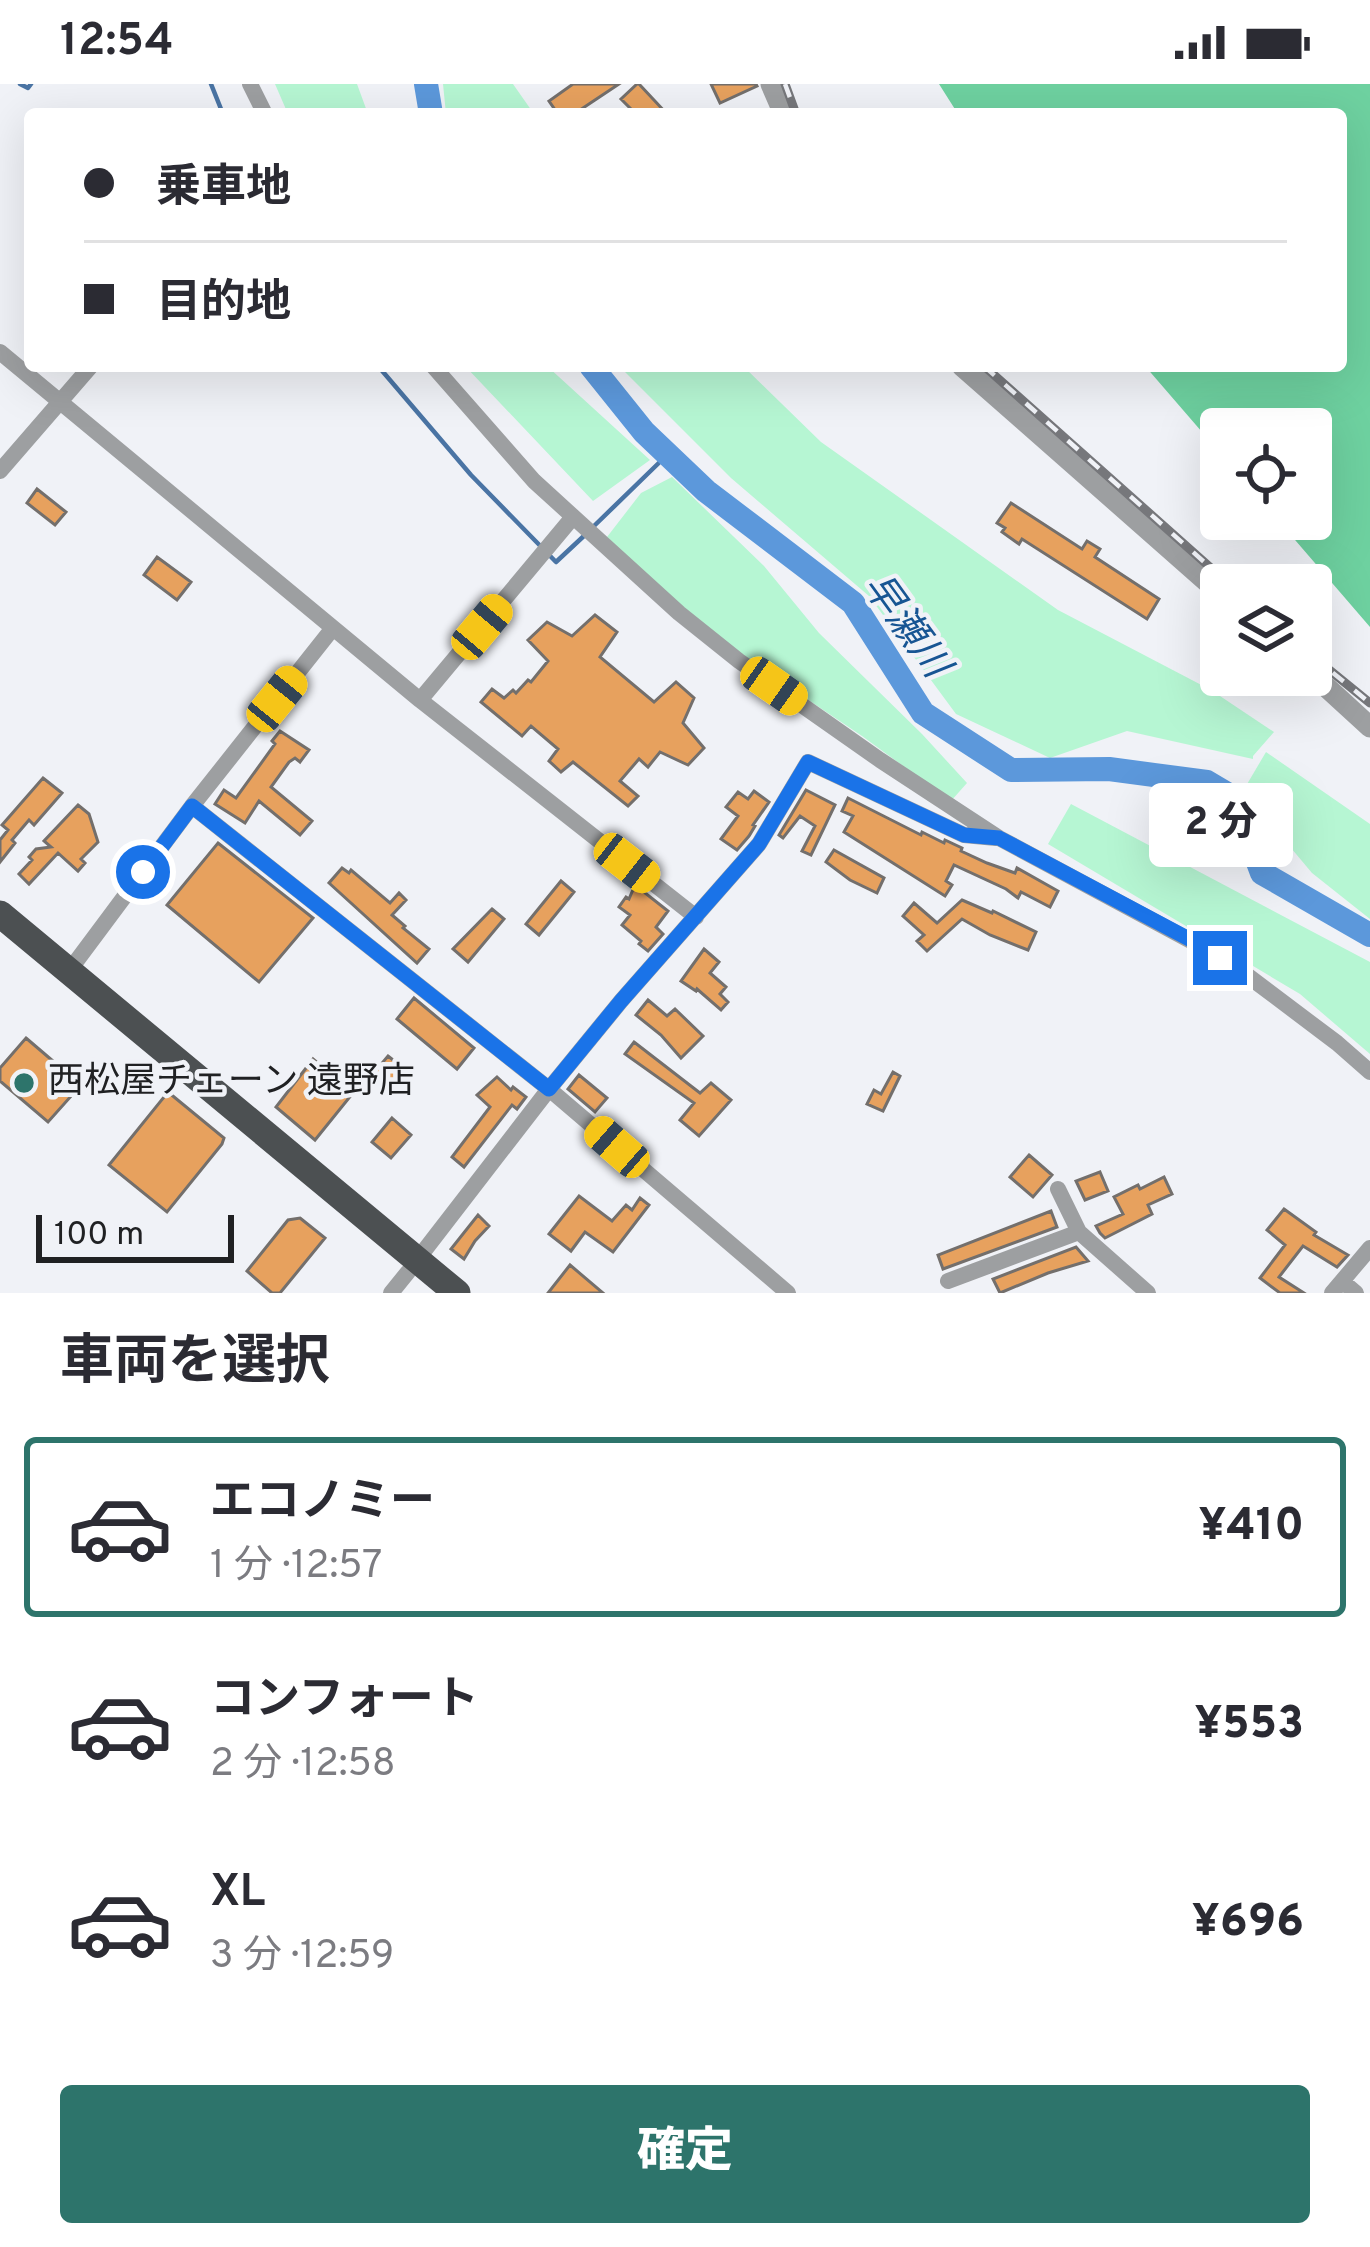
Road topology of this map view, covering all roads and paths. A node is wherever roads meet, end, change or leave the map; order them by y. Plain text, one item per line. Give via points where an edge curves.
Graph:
1 (0, 352) edge
2 (24, 372) edge
3 (24, 372) edge
4 (86, 372) edge
5 (438, 372) edge
6 (969, 372) edge
7 (61, 402) junction
8 (0, 471) edge
9 (573, 517) junction
10 (1200, 576) edge
11 (333, 628) junction
12 (1332, 692) edge
13 (421, 700) junction
14 (1370, 727) edge
15 (192, 806) junction
16 (999, 838) junction
17 (0, 914) edge
18 (696, 917) junction
19 (0, 934) edge
20 (69, 971) junction
21 (1370, 1072) edge
22 (549, 1089) junction
23 (1058, 1190) dead end
24 (1079, 1232) junction
25 (1370, 1248) edge
26 (405, 1275) edge
27 (948, 1281) dead end
28 (1343, 1289) edge
29 (434, 1293) edge
30 (457, 1293) edge
31 (788, 1293) edge
32 (1148, 1293) edge

1 - 2 street
3 - 7 street
4 - 7 street
5 - 9 street
6 - 10 street
7 - 8 street
7 - 11 street
9 - 13 street
9 - 16 street via 739,661
11 - 13 street
11 - 15 street
12 - 14 street
13 - 18 street
15 - 20 street
15 - 22 street
16 - 18 street via 964,835 808,762 759,844
16 - 21 street via 1191,940
17 - 20 highway
18 - 22 street
19 - 26 highway
20 - 26 highway
22 - 26 street
22 - 31 street
23 - 24 street
24 - 27 street
24 - 32 street
25 - 28 street
26 - 29 highway
26 - 30 highway

